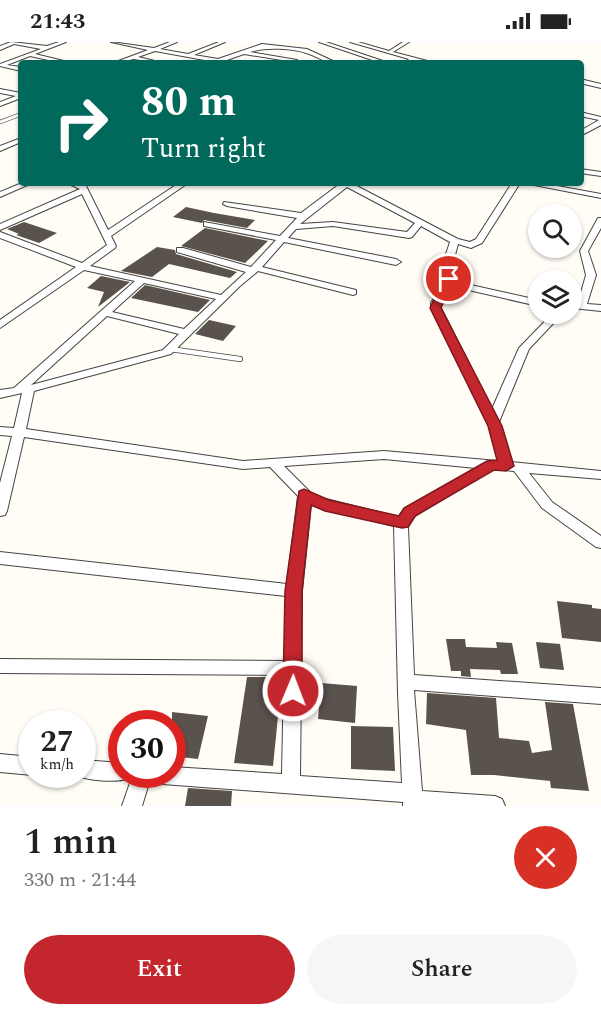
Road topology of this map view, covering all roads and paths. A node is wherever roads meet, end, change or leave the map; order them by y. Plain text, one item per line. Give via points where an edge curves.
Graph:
1 (64, 42) edge
2 (113, 42) edge
3 (176, 42) edge
4 (223, 42) edge
5 (321, 42) edge
6 (345, 42) edge
7 (352, 42) edge
8 (407, 42) edge
9 (15, 43) edge
10 (338, 47) junction
11 (0, 48) edge
12 (48, 48) junction
13 (156, 49) junction
14 (391, 51) junction
15 (241, 52) junction
16 (312, 52) junction
17 (176, 53) junction
18 (30, 54) junction
19 (190, 56) junction
20 (132, 57) junction
21 (269, 57) junction
22 (414, 59) joint
23 (56, 60) edge
24 (124, 60) edge
25 (143, 60) edge
26 (157, 60) edge
27 (200, 60) edge
28 (221, 60) edge
29 (262, 60) edge
30 (282, 60) edge
31 (295, 60) edge
32 (328, 60) edge
33 (377, 60) edge
34 (418, 60) edge
35 (0, 65) edge
36 (18, 69) edge
37 (18, 69) edge
38 (0, 74) edge
39 (584, 82) edge
40 (601, 86) edge
41 (0, 91) edge
42 (18, 94) edge
43 (18, 97) edge
44 (0, 104) edge
45 (584, 109) edge
46 (601, 112) edge
47 (18, 115) edge
48 (584, 115) edge
49 (601, 121) edge
50 (0, 122) edge
51 (584, 132) edge
52 (18, 141) edge
53 (0, 149) edge
54 (584, 172) edge
55 (601, 174) edge
56 (21, 186) edge
57 (82, 186) edge
58 (180, 186) edge
59 (342, 186) edge
60 (351, 186) edge
61 (514, 186) edge
62 (545, 186) edge
63 (85, 190) junction
64 (0, 195) edge
65 (601, 196) edge
66 (227, 204) dead end
67 (303, 216) junction
68 (601, 220) edge
69 (419, 223) junction
70 (207, 224) dead end
71 (0, 227) edge
72 (293, 227) junction
73 (108, 234) junction
74 (0, 235) edge
75 (281, 241) junction
76 (455, 241) junction
77 (180, 250) dead end
78 (396, 262) dead end
79 (84, 267) junction
80 (255, 269) junction
81 (142, 280) junction
82 (448, 283) junction
83 (353, 292) dead end
84 (582, 294) edge
85 (223, 298) junction
86 (528, 301) edge
87 (582, 305) edge
88 (601, 308) edge
89 (105, 313) junction
90 (547, 324) edge
91 (0, 325) edge
92 (187, 333) junction
93 (170, 349) junction
94 (240, 359) dead end
95 (23, 390) junction
96 (0, 394) edge
97 (493, 422) junction
98 (0, 431) edge
99 (19, 432) junction
100 (273, 464) junction
101 (505, 466) junction
102 (601, 475) edge
103 (304, 495) junction
104 (0, 511) edge
105 (402, 523) junction
106 (601, 543) edge
107 (0, 558) edge
108 (294, 591) junction
109 (0, 666) edge
110 (293, 668) junction
111 (406, 682) junction
112 (601, 696) edge
113 (0, 763) edge
114 (18, 764) edge
115 (186, 777) edge
116 (291, 784) junction
117 (138, 788) edge
118 (413, 800) edge
119 (132, 806) edge
120 (495, 806) edge

1 - 12 street
2 - 13 street
3 - 13 street
4 - 19 street
5 - 10 street
6 - 10 street
7 - 14 street
8 - 14 street
9 - 11 street
9 - 12 street
10 - 33 street
12 - 18 street
13 - 17 street
13 - 20 street
14 - 22 street
15 - 16 street via 262,46
15 - 21 street
15 - 28 street
16 - 31 street
16 - 32 street
17 - 19 street
17 - 26 street
18 - 23 street
18 - 35 street
19 - 27 street
20 - 24 street
20 - 25 street
21 - 29 street
21 - 30 street
22 - 34 street
35 - 36 street
37 - 38 street
39 - 40 street
41 - 42 street
43 - 44 street
45 - 46 street
47 - 50 lane
48 - 49 street
49 - 51 street
52 - 53 street
54 - 55 street
56 - 64 street
57 - 63 street
58 - 73 street
59 - 67 street
60 - 69 street
61 - 76 street via 479,241 471,245
62 - 65 street
63 - 71 street
63 - 73 street
66 - 67 street
67 - 72 street
68 - 84 street via 584,251 591,275
69 - 72 street via 409,236 340,224
69 - 76 street
70 - 75 street
72 - 75 street
73 - 79 street via 112,246
74 - 79 street
75 - 78 street
75 - 80 street
76 - 82 street via 447,266
77 - 80 street
79 - 81 street
79 - 91 street
80 - 83 street
80 - 85 street
81 - 85 street
81 - 89 street
82 - 86 street
82 - 97 street via 436,308
85 - 92 street
87 - 88 street
89 - 92 street
89 - 95 street
90 - 97 street via 524,348
92 - 93 street
93 - 94 lane
93 - 95 street via 153,357
95 - 96 street
95 - 99 street
97 - 101 street
98 - 99 street
99 - 100 street via 243,465
99 - 104 street
100 - 101 street via 384,455
100 - 103 street
101 - 102 street
101 - 105 street via 410,512
101 - 106 street via 547,506
103 - 105 street via 325,505
103 - 108 street
105 - 111 street
107 - 108 street
108 - 110 street
109 - 110 street
110 - 116 street
111 - 112 street
111 - 118 street
113 - 114 street
115 - 116 street
116 - 118 street
117 - 119 street
118 - 120 street

